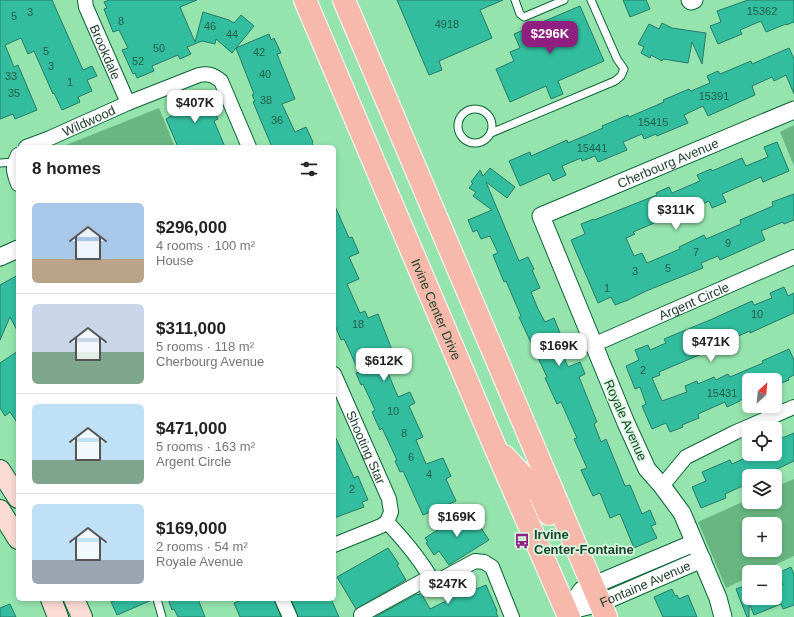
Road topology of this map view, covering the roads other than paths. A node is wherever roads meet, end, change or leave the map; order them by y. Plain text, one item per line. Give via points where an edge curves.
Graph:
1 (85, 0) edge
2 (305, 0) edge
3 (344, 0) edge
4 (515, 0) edge
5 (564, 0) edge
6 (591, 0) edge
7 (128, 103) junction
8 (794, 110) edge
9 (491, 133) junction
10 (31, 145) edge
11 (248, 145) edge
12 (16, 158) edge
13 (0, 162) edge
14 (16, 178) edge
15 (541, 216) joint
16 (16, 250) edge
17 (0, 257) edge
18 (794, 257) edge
19 (593, 345) junction
20 (336, 379) edge
21 (794, 408) edge
22 (495, 447) junction
23 (0, 470) edge
24 (662, 486) junction
25 (16, 495) edge
26 (0, 510) edge
27 (387, 522) junction
28 (16, 536) edge
29 (694, 543) junction
30 (336, 544) edge
31 (702, 559) junction
32 (430, 576) junction
33 (595, 599) edge
34 (52, 601) edge
35 (75, 601) edge
36 (158, 601) edge
37 (283, 601) edge
38 (568, 614) edge
39 (361, 616) dead end
40 (58, 617) edge
41 (82, 617) edge
42 (162, 617) edge
43 (290, 617) edge
44 (512, 617) edge
45 (723, 617) edge

1 - 7 street, Brookdale
2 - 22 main road, Irvine Center Drive
3 - 33 main road
4 - 5 lane via 520,14 524,17
6 - 9 lane via 617,59 624,69 621,76 615,81
7 - 10 street, Wildwood
7 - 11 street via 199,75 214,75 221,81
8 - 15 street, Cherbourg Avenue
9 - 9 lane via 484,141 468,141 458,129 460,118 468,110 480,110 489,116
12 - 13 lane
12 - 14 street via 13,170
15 - 19 street, Royale Avenue
16 - 17 street
18 - 19 street, Argent Circle
19 - 24 street, Royale Avenue via 647,469
20 - 27 street, Shooting Star via 389,499 391,512
21 - 24 street via 686,456
22 - 33 main road via 540,494
22 - 38 main road, Irvine Center Drive
23 - 25 main road
24 - 29 street, Royale Avenue via 682,513
26 - 28 main road
27 - 30 street
27 - 32 street
29 - 31 street, Royale Avenue
29 - 33 street, Fontaine Avenue
31 - 33 street, Fontaine Avenue
31 - 45 street, Royale Avenue
32 - 39 street
32 - 44 street via 432,580 438,581 475,561 484,562 492,567
33 - 38 street, Fontaine Avenue
34 - 40 main road
35 - 41 main road
36 - 42 lane
37 - 43 street

